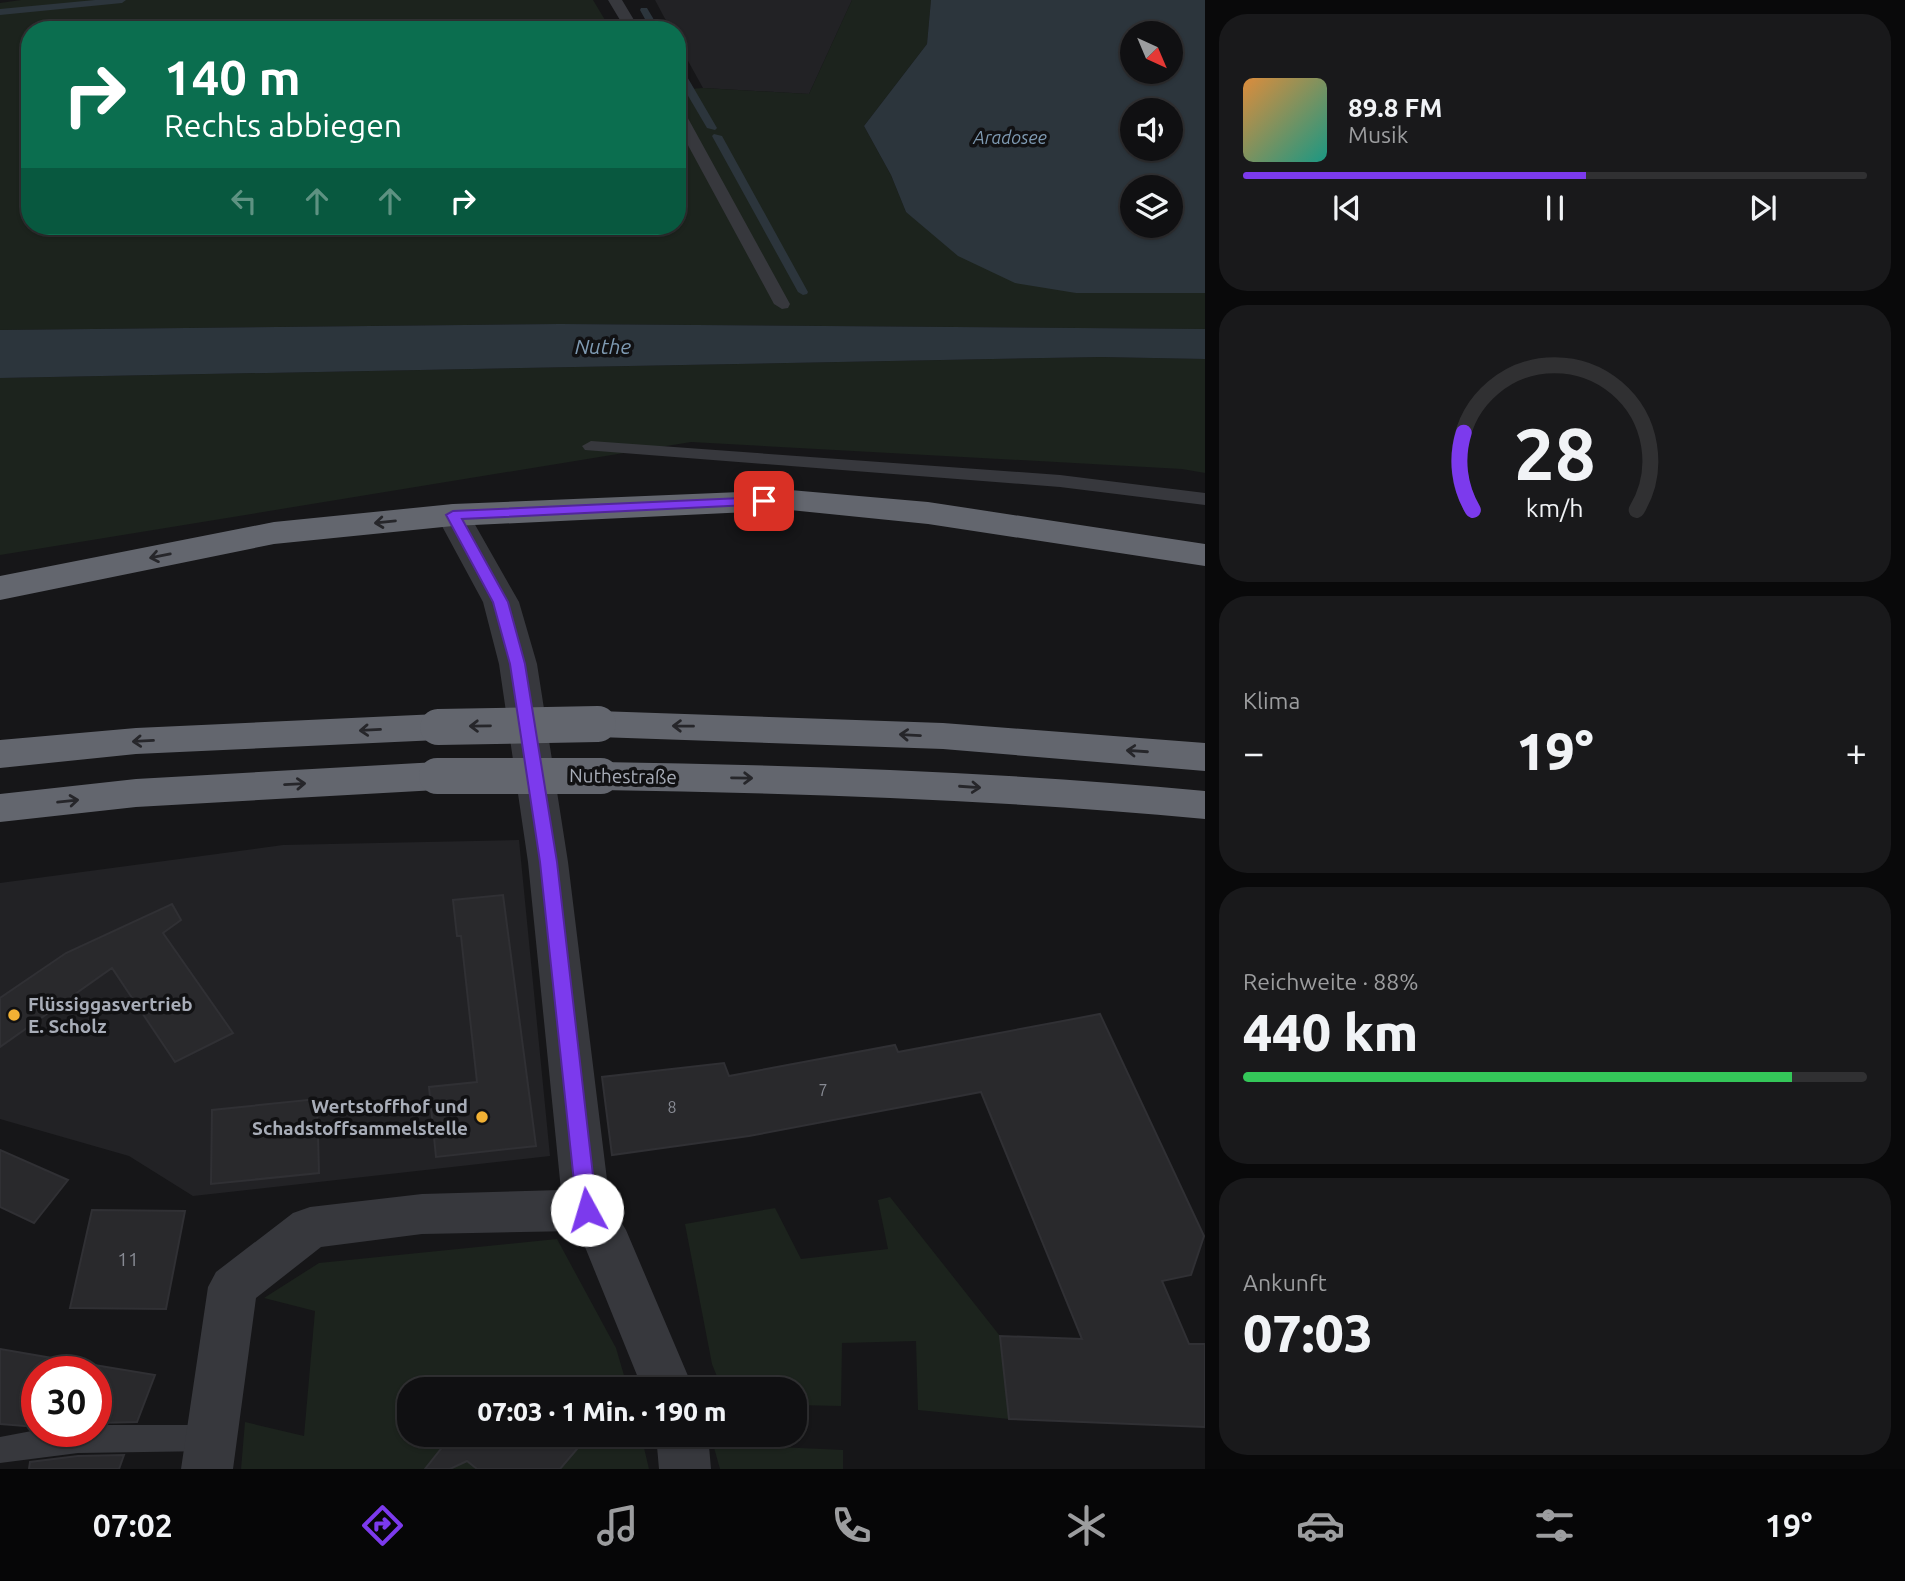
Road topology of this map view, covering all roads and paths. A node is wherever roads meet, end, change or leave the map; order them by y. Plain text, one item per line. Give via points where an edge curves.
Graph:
1 (615, 0) edge
2 (628, 21) edge
3 (686, 128) edge
4 (782, 304) dead end
5 (592, 446) dead end
6 (1205, 499) edge
7 (453, 515) junction
8 (1205, 555) edge
9 (0, 588) edge
10 (0, 754) edge
11 (1205, 757) edge
12 (1205, 805) edge
13 (0, 808) edge
14 (587, 1210) junction
15 (664, 1377) edge
16 (683, 1447) edge
17 (0, 1450) edge
18 (209, 1453) edge
19 (685, 1469) edge

1 - 2 lane
3 - 4 lane
5 - 6 lane via 1060,481
7 - 8 highway via 790,500 928,513
7 -> 9 highway via 274,533
7 - 14 street via 501,602 518,664 548,862
11 -> 10 highway, bridge via 943,736 598,724 136,741
13 -> 12 highway, Nuthestraße, bridge via 136,793 438,776 855,780
14 - 15 street via 602,1230
14 - 18 street via 422,1214 310,1228 233,1287
16 - 19 street
17 - 18 lane via 118,1439

